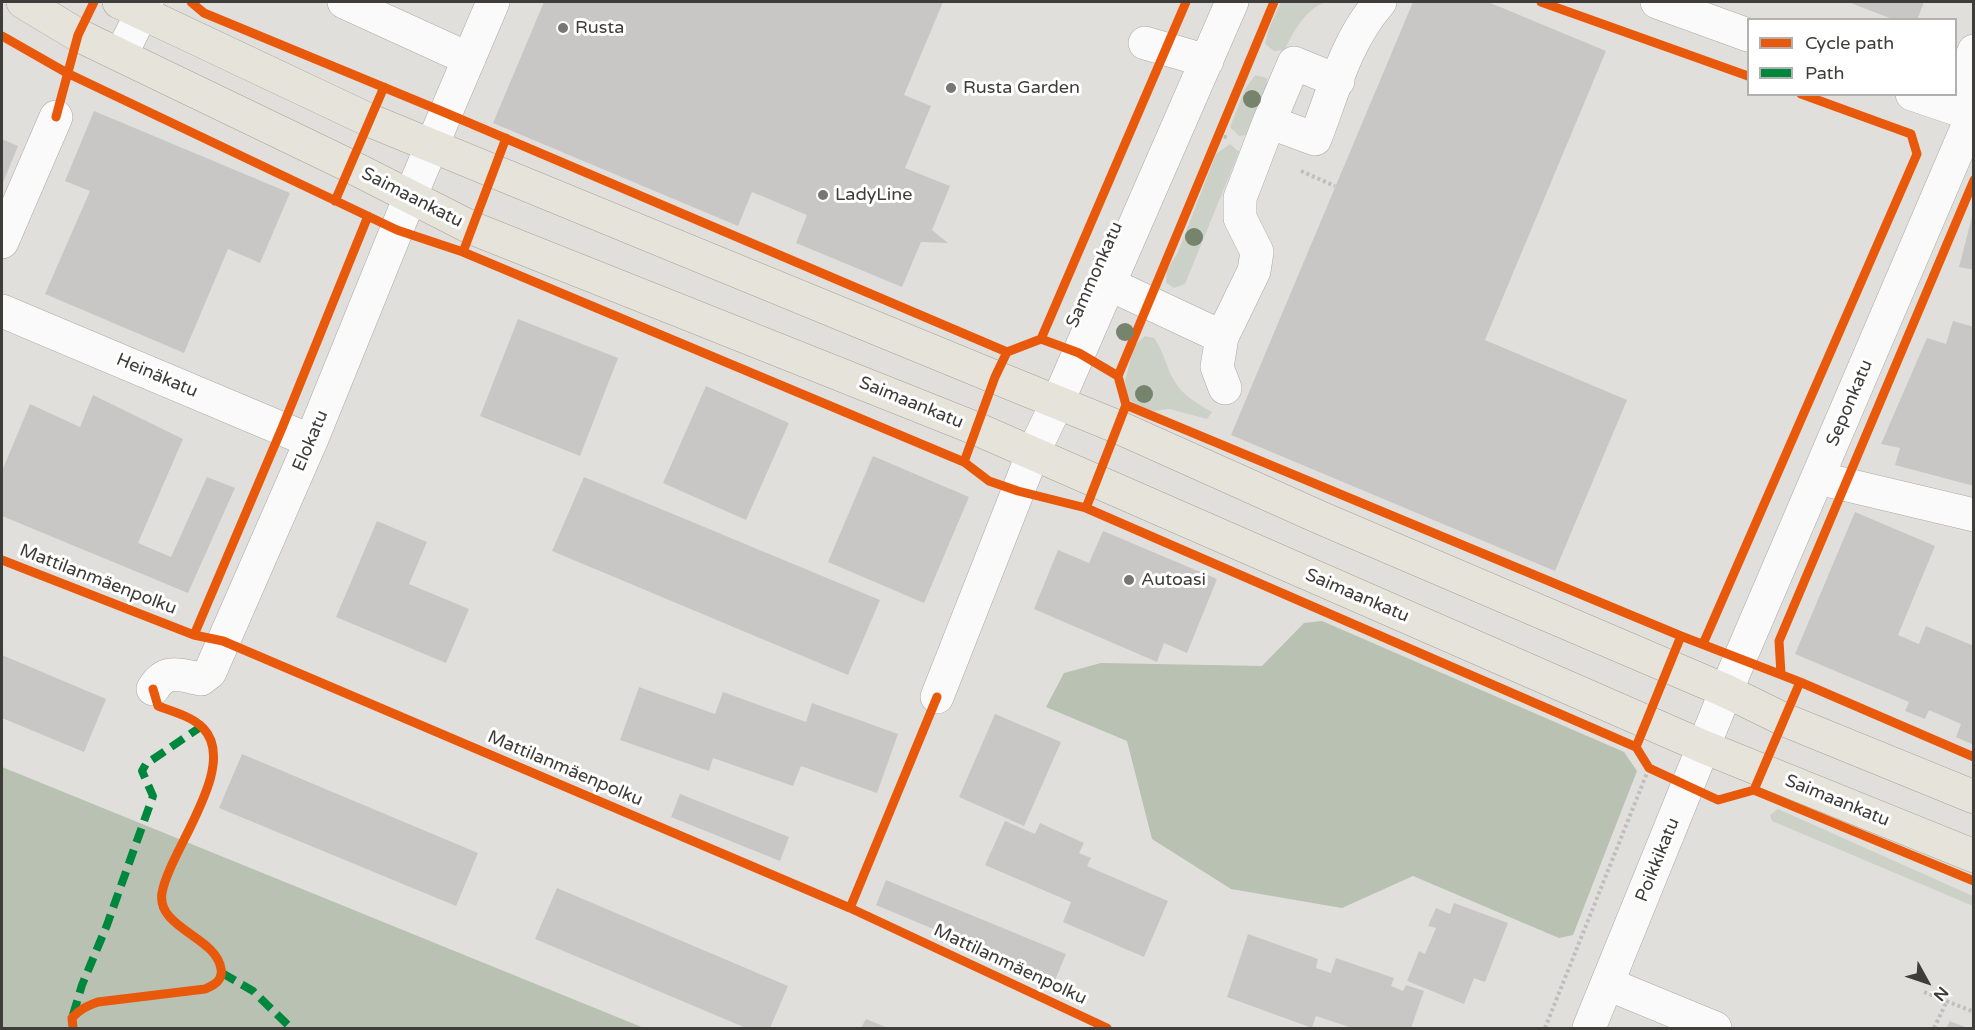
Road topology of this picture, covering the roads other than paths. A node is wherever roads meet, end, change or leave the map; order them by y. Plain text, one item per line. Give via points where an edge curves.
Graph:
1 (23, 2) edge
2 (344, 2) edge
3 (493, 2) edge
4 (1232, 2) edge
5 (1380, 2) edge
6 (1657, 2) edge
7 (136, 5) edge
8 (1747, 34) edge
9 (1145, 43) dead end
10 (1974, 51) edge
11 (121, 55) junction
12 (469, 59) junction
13 (1207, 61) junction
14 (1338, 81) junction
15 (1921, 96) edge
16 (1961, 105) edge
17 (56, 117) dead end
18 (1269, 122) junction
19 (432, 147) junction
20 (410, 197) junction
21 (2, 242) edge
22 (1109, 284) junction
23 (2, 311) edge
24 (1222, 337) junction
25 (1225, 388) dead end
26 (1058, 401) junction
27 (311, 441) junction
28 (1033, 453) junction
29 (1818, 478) junction
30 (1974, 515) edge
31 (153, 689) dead end
32 (1726, 691) junction
33 (937, 697) dead end
34 (1704, 747) junction
35 (1974, 797) edge
36 (1974, 856) edge
37 (1608, 984) junction
38 (1588, 1029) edge
39 (1715, 1029) edge

1 - 11 main road, Saimaankatu
2 - 12 street
3 - 12 street, Elokatu
4 - 13 street, Sammonkatu
5 - 14 street via 1350,47
6 - 8 street
7 - 11 street
7 - 19 main road
9 - 13 street
10 - 16 street, Seponkatu
11 - 20 main road, Saimaankatu
12 - 19 street, Elokatu
13 - 22 street, Sammonkatu
14 - 18 street via 1315,139
14 - 18 street via 1294,63
15 - 16 street
16 - 29 street, Seponkatu
17 - 21 street
18 - 24 street via 1240,198 1240,218 1257,252 1254,271
19 - 20 street, Elokatu
19 - 26 main road
20 - 27 street, Elokatu
20 - 28 main road, Saimaankatu via 472,228
22 - 24 street
22 - 26 street, Sammonkatu
23 - 27 street, Heinäkatu
24 - 25 street via 1217,367
26 - 28 street, Sammonkatu
26 - 32 main road
27 - 31 street, Elokatu via 210,672 201,679 171,674 159,679
28 - 33 street, Sammonkatu
28 - 34 main road, Saimaankatu
29 - 30 street
29 - 32 street, Seponkatu
32 - 34 street, Poikkikatu
32 - 35 main road via 1785,720
34 - 36 main road, Saimaankatu
34 - 37 street, Poikkikatu
37 - 38 street, Poikkikatu
37 - 39 street

